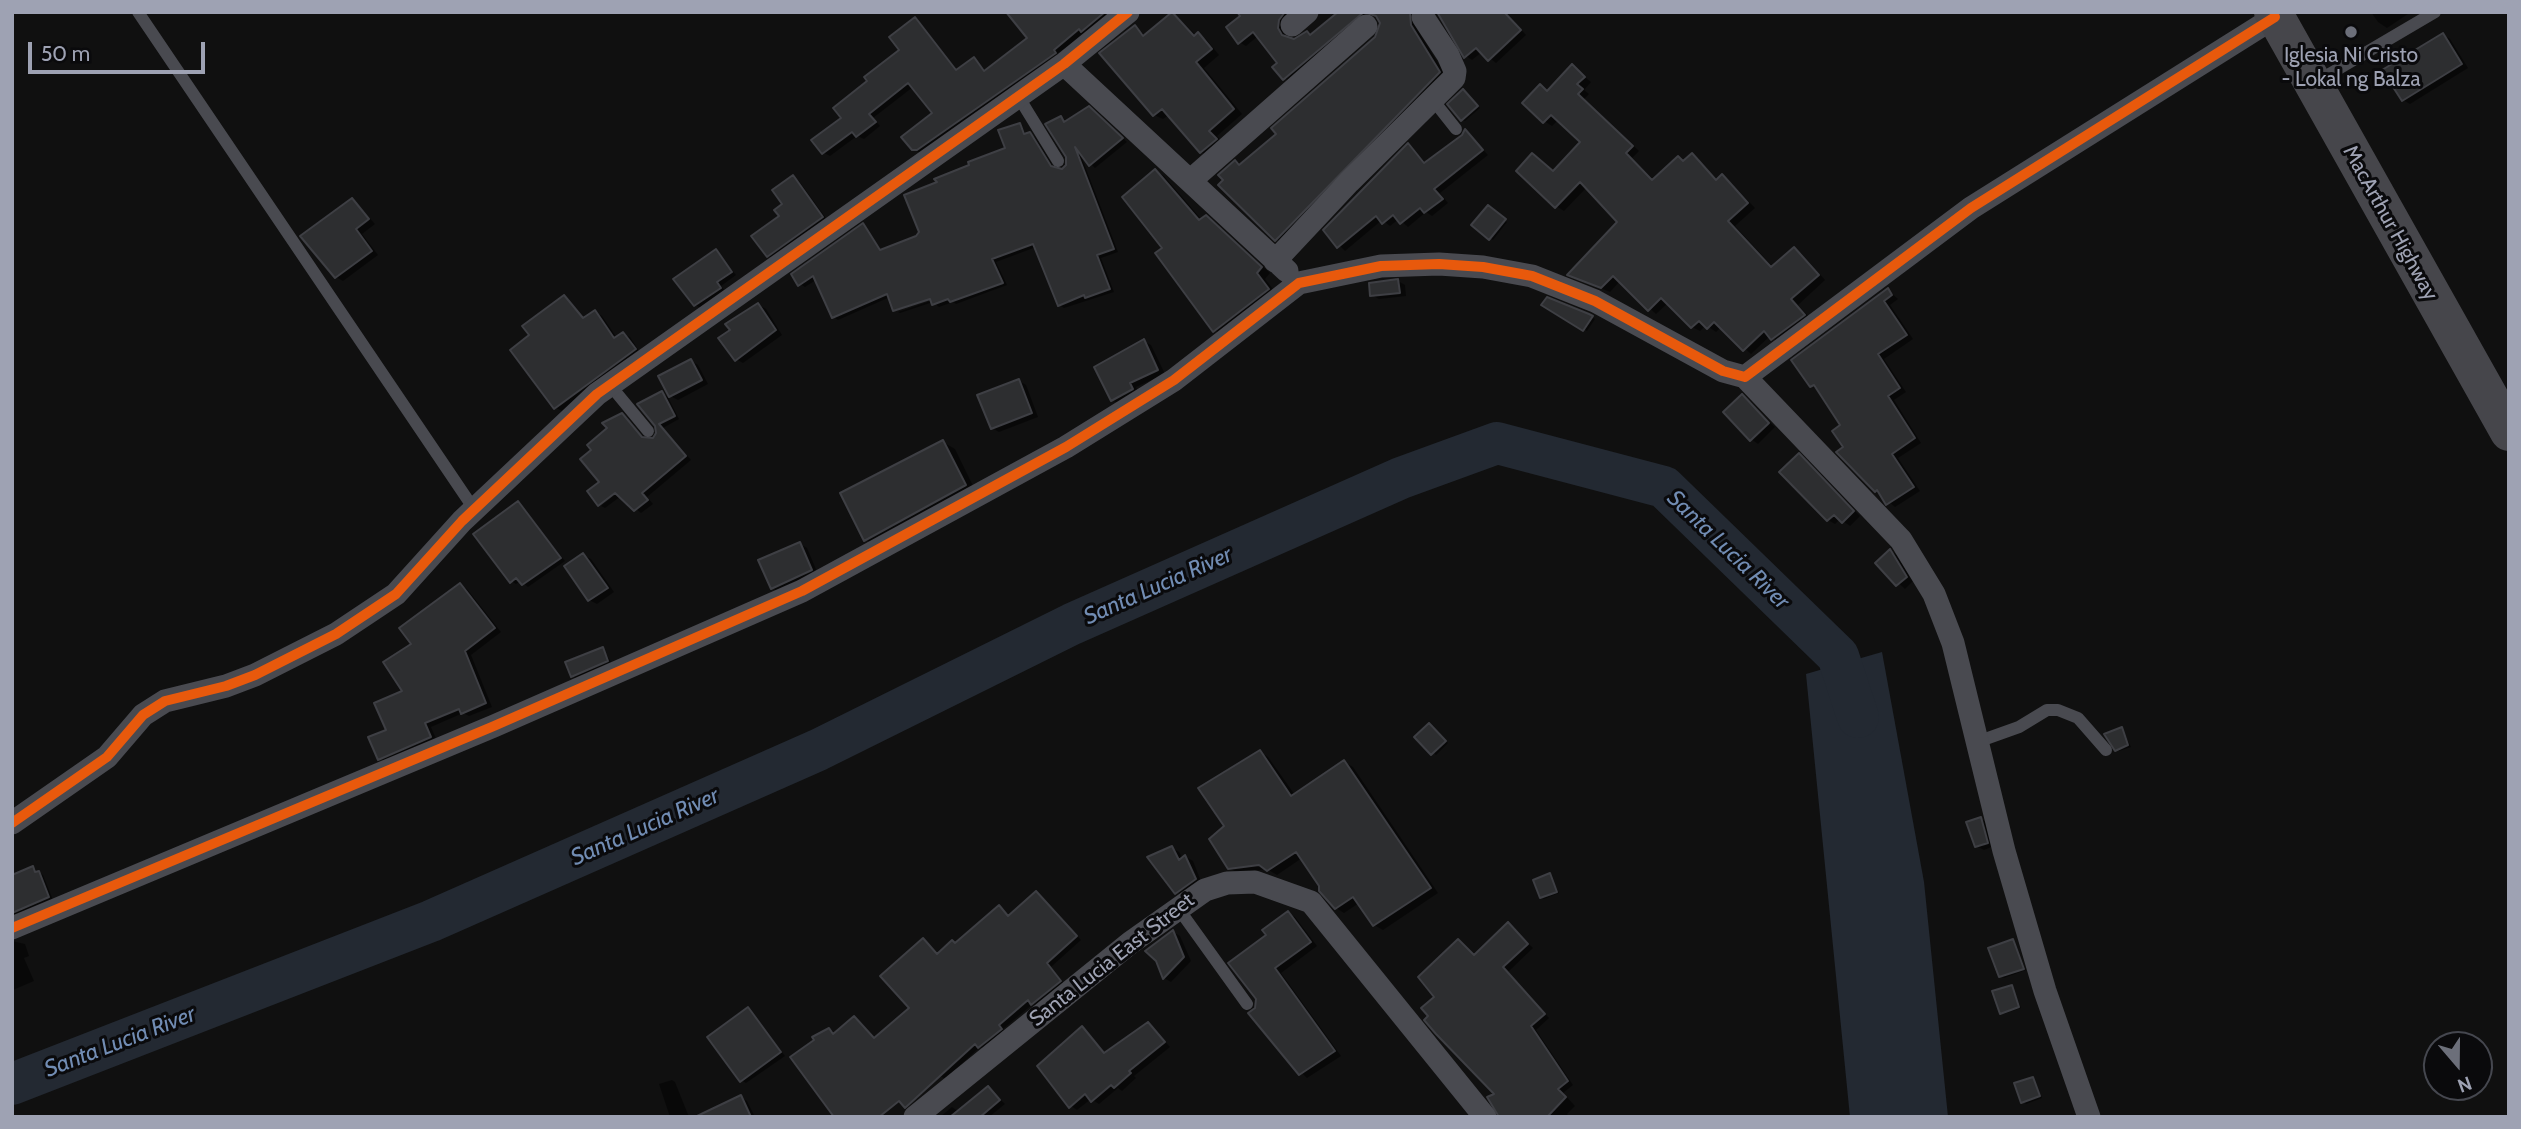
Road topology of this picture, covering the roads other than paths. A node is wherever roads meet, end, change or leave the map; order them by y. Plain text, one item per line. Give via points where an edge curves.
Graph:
1 (138, 12) edge
2 (1128, 12) edge
3 (2435, 12) edge
4 (2274, 15) edge
5 (1423, 17) dead end
6 (1366, 26) dead end
7 (1064, 64) junction
8 (2313, 85) junction
9 (1018, 96) junction
10 (1433, 100) junction
11 (1456, 129) dead end
12 (1058, 161) dead end
13 (1189, 181) junction
14 (1276, 261) junction
15 (1299, 283) junction
16 (1745, 377) junction
17 (610, 386) junction
18 (648, 431) dead end
19 (2509, 432) edge
20 (474, 509) junction
21 (1977, 742) junction
22 (2106, 750) dead end
23 (12, 823) edge
24 (1178, 908) junction
25 (12, 928) edge
26 (1247, 1003) dead end
27 (915, 1117) edge
28 (1485, 1117) edge
29 (2090, 1117) edge

1 - 20 lane
2 - 7 street
3 - 8 lane
4 - 8 highway, MacArthur Highway
4 - 16 street via 1972,208
5 - 10 street via 1455,71
6 - 13 street
7 - 9 street
7 - 13 street
8 - 19 highway, MacArthur Highway
9 - 12 lane
9 - 17 street
10 - 11 lane
10 - 14 street
13 - 14 street
14 - 15 street
15 - 16 street via 1381,266 1439,264 1532,276 1595,301 1723,371
15 - 25 street via 1174,380 1066,447 802,591
16 - 21 street via 1908,550 1947,622
17 - 18 lane
17 - 20 street
20 - 23 street via 396,594 336,634 255,675 165,701 144,715 107,757
21 - 22 lane via 2019,727 2047,710 2058,710 2078,718
21 - 29 street via 2045,991
24 - 26 lane
24 - 27 street, Santa Lucia East Street
24 - 28 street, Santa Lucia East Street via 1205,890 1227,883 1255,882 1311,902

